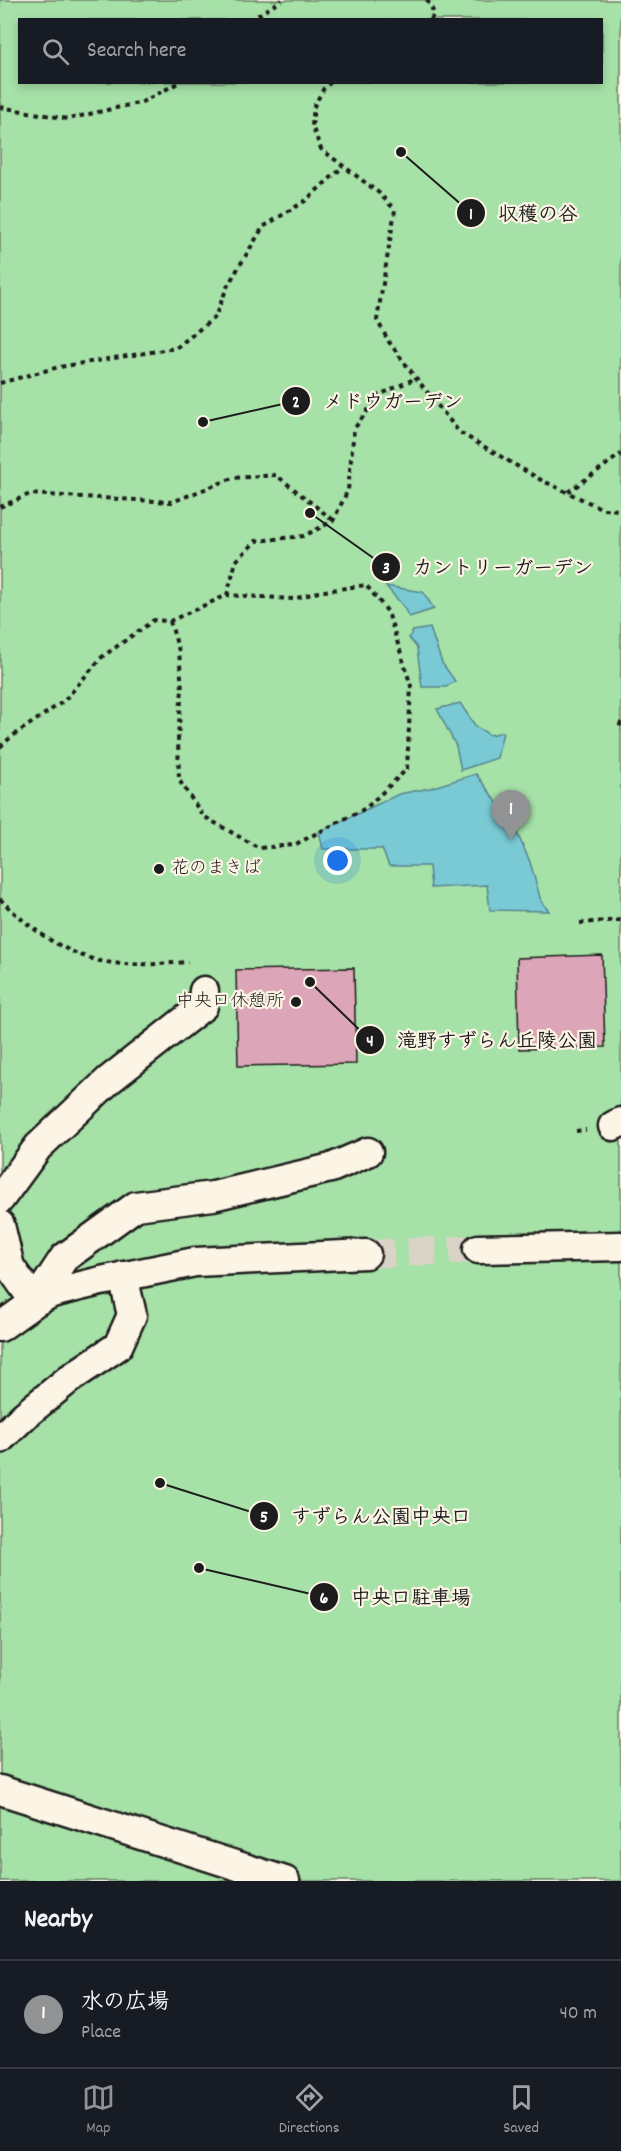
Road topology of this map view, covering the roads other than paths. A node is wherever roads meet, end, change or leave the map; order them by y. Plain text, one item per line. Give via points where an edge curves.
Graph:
1 (204, 991) dead end
2 (368, 1152) dead end
3 (0, 1199) edge
4 (0, 1225) edge
5 (621, 1246) edge
6 (478, 1249) tunnel mouth
7 (366, 1254) tunnel mouth
8 (123, 1276) junction
9 (35, 1302) junction
10 (0, 1328) edge
11 (0, 1440) edge
12 (0, 1790) edge
13 (285, 1881) edge

1 - 3 street via 202,1006 93,1095 39,1147
2 - 9 street via 331,1168 213,1196 136,1206 64,1258
4 - 9 street via 10,1267
5 - 6 street
7 - 8 street via 195,1262
8 - 9 street via 52,1293
8 - 11 street via 132,1315 118,1346 69,1379
9 - 10 street
12 - 13 street

